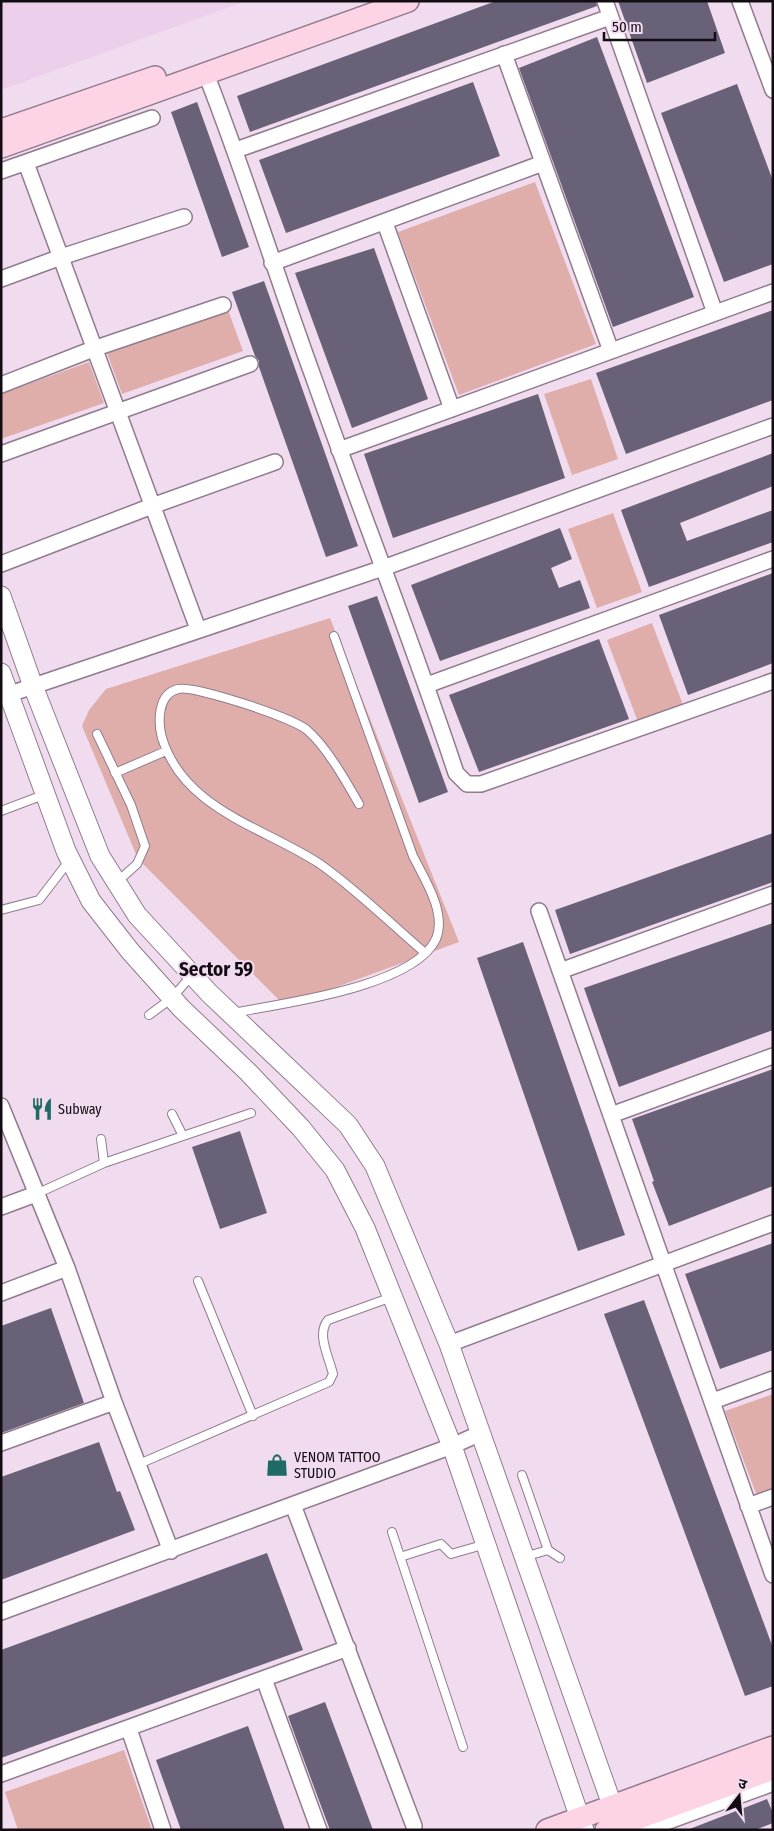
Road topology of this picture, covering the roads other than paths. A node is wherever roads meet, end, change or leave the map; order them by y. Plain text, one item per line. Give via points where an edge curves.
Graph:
1 (372, 1) edge
2 (408, 1) edge
3 (605, 1) edge
4 (740, 1) edge
5 (610, 16) junction
6 (504, 54) junction
7 (206, 74) junction
8 (773, 90) edge
9 (152, 118) dead end
10 (1, 130) edge
11 (1, 147) edge
12 (236, 150) junction
13 (26, 163) junction
14 (543, 163) junction
15 (1, 172) edge
16 (184, 217) dead end
17 (385, 223) junction
18 (61, 257) junction
19 (272, 263) junction
20 (1, 279) edge
21 (773, 292) edge
22 (223, 305) dead end
23 (715, 313) junction
24 (93, 349) junction
25 (611, 351) junction
26 (250, 364) dead end
27 (1, 385) edge
28 (452, 409) junction
29 (116, 412) junction
30 (773, 426) edge
31 (339, 450) junction
32 (1, 454) edge
33 (275, 462) dead end
34 (152, 506) junction
35 (773, 559) edge
36 (1, 564) edge
37 (383, 568) junction
38 (1, 596) edge
39 (198, 628) junction
40 (334, 636) dead end
41 (1, 674) edge
42 (773, 680) edge
43 (427, 685) junction
44 (33, 686) junction
45 (5, 695) edge
46 (97, 734) dead end
47 (166, 751) junction
48 (115, 773) junction
49 (46, 794) junction
50 (359, 804) dead end
51 (1, 811) edge
52 (70, 860) junction
53 (117, 882) junction
54 (773, 894) edge
55 (1, 910) edge
56 (540, 911) dead end
57 (424, 952) junction
58 (560, 971) junction
59 (192, 976) junction
60 (172, 998) junction
61 (230, 1014) junction
62 (149, 1015) dead end
63 (773, 1056) edge
64 (1, 1106) edge
65 (251, 1113) dead end
66 (172, 1114) dead end
67 (611, 1115) junction
68 (183, 1136) junction
69 (101, 1139) dead end
70 (104, 1163) junction
71 (36, 1194) junction
72 (1, 1207) edge
73 (773, 1223) edge
74 (664, 1264) junction
75 (67, 1268) junction
76 (198, 1281) dead end
77 (1, 1293) edge
78 (392, 1296) junction
79 (449, 1344) junction
80 (773, 1379) edge
81 (114, 1402) junction
82 (713, 1402) junction
83 (254, 1416) junction
84 (481, 1433) junction
85 (1, 1443) edge
86 (452, 1446) junction
87 (139, 1464) junction
88 (522, 1475) dead end
89 (773, 1497) edge
90 (293, 1505) junction
91 (748, 1506) junction
92 (392, 1532) dead end
93 (486, 1544) junction
94 (548, 1550) junction
95 (171, 1551) junction
96 (400, 1557) junction
97 (524, 1557) junction
98 (560, 1558) dead end
99 (773, 1576) edge
100 (1, 1612) edge
101 (348, 1648) junction
102 (264, 1679) junction
103 (129, 1729) junction
104 (773, 1746) edge
105 (463, 1747) dead end
106 (1, 1774) edge
107 (770, 1777) edge
108 (612, 1820) edge
109 (582, 1823) edge
110 (414, 1826) dead end
111 (163, 1830) edge
112 (319, 1830) edge
113 (547, 1830) edge
114 (644, 1830) edge

1 - 10 main road
2 - 7 main road
3 - 5 street
4 - 8 street
5 - 6 street
5 - 23 street
6 - 12 street
6 - 14 street
7 - 11 main road
7 - 12 street
9 - 13 street
12 - 19 street
13 - 15 street
13 - 18 street
14 - 17 street
14 - 25 street
16 - 18 street
17 - 19 street
17 - 28 street
18 - 20 street
18 - 24 street
19 - 31 street
21 - 23 street
22 - 24 street
23 - 25 street
24 - 27 street
24 - 29 street
25 - 28 street
26 - 29 street
28 - 31 street
29 - 32 street
29 - 34 street
30 - 37 street
31 - 37 street
33 - 34 street
34 - 36 street
34 - 39 street
35 - 43 street
37 - 39 street
37 - 43 street
38 - 44 street
39 - 44 street
40 - 57 lane via 438,917 436,939
41 - 45 street
42 - 43 street via 481,784 467,784 456,773
44 - 45 street
44 - 53 street via 100,856
45 - 49 street
46 - 48 lane
47 - 48 lane
47 - 50 lane via 159,720 166,698 178,689 206,693 281,717 307,730 343,776
47 - 57 lane via 204,799 320,865
48 - 53 lane via 131,805 145,846 137,864
49 - 51 lane
49 - 52 street
52 - 55 lane via 40,900
52 - 60 street via 91,901
53 - 59 street via 137,915
54 - 58 street
56 - 58 street
57 - 61 lane via 406,968 375,982
58 - 67 street
59 - 60 lane
59 - 61 street
60 - 62 lane
60 - 78 street via 301,1128 335,1170 365,1228
61 - 79 street via 348,1125 362,1144 393,1207
63 - 67 street
64 - 71 street
65 - 68 lane
66 - 68 lane
67 - 74 street
68 - 70 lane
69 - 70 lane
70 - 71 lane
71 - 72 street
71 - 75 street
73 - 74 street
74 - 79 street
74 - 82 street
75 - 77 street
75 - 81 street
76 - 83 lane
78 - 83 lane via 328,1320 322,1333 334,1374 329,1382
78 - 86 street
79 - 84 street
80 - 82 street
81 - 85 street
81 - 87 street
82 - 91 street
83 - 87 lane
84 - 86 street
84 - 97 street
86 - 90 street
86 - 93 street
87 - 95 street
88 - 94 lane
89 - 91 street
90 - 95 street
90 - 101 street
91 - 99 street
92 - 96 lane
93 - 96 lane via 451,1554 441,1544
93 - 109 street
94 - 97 lane
94 - 98 lane
95 - 100 street
96 - 105 lane
97 - 108 street
101 - 102 street
101 - 110 street
102 - 103 street
102 - 112 street
103 - 106 street
103 - 111 street
104 - 108 main road
107 - 108 main road
107 - 114 street
108 - 109 main road
109 - 113 main road

